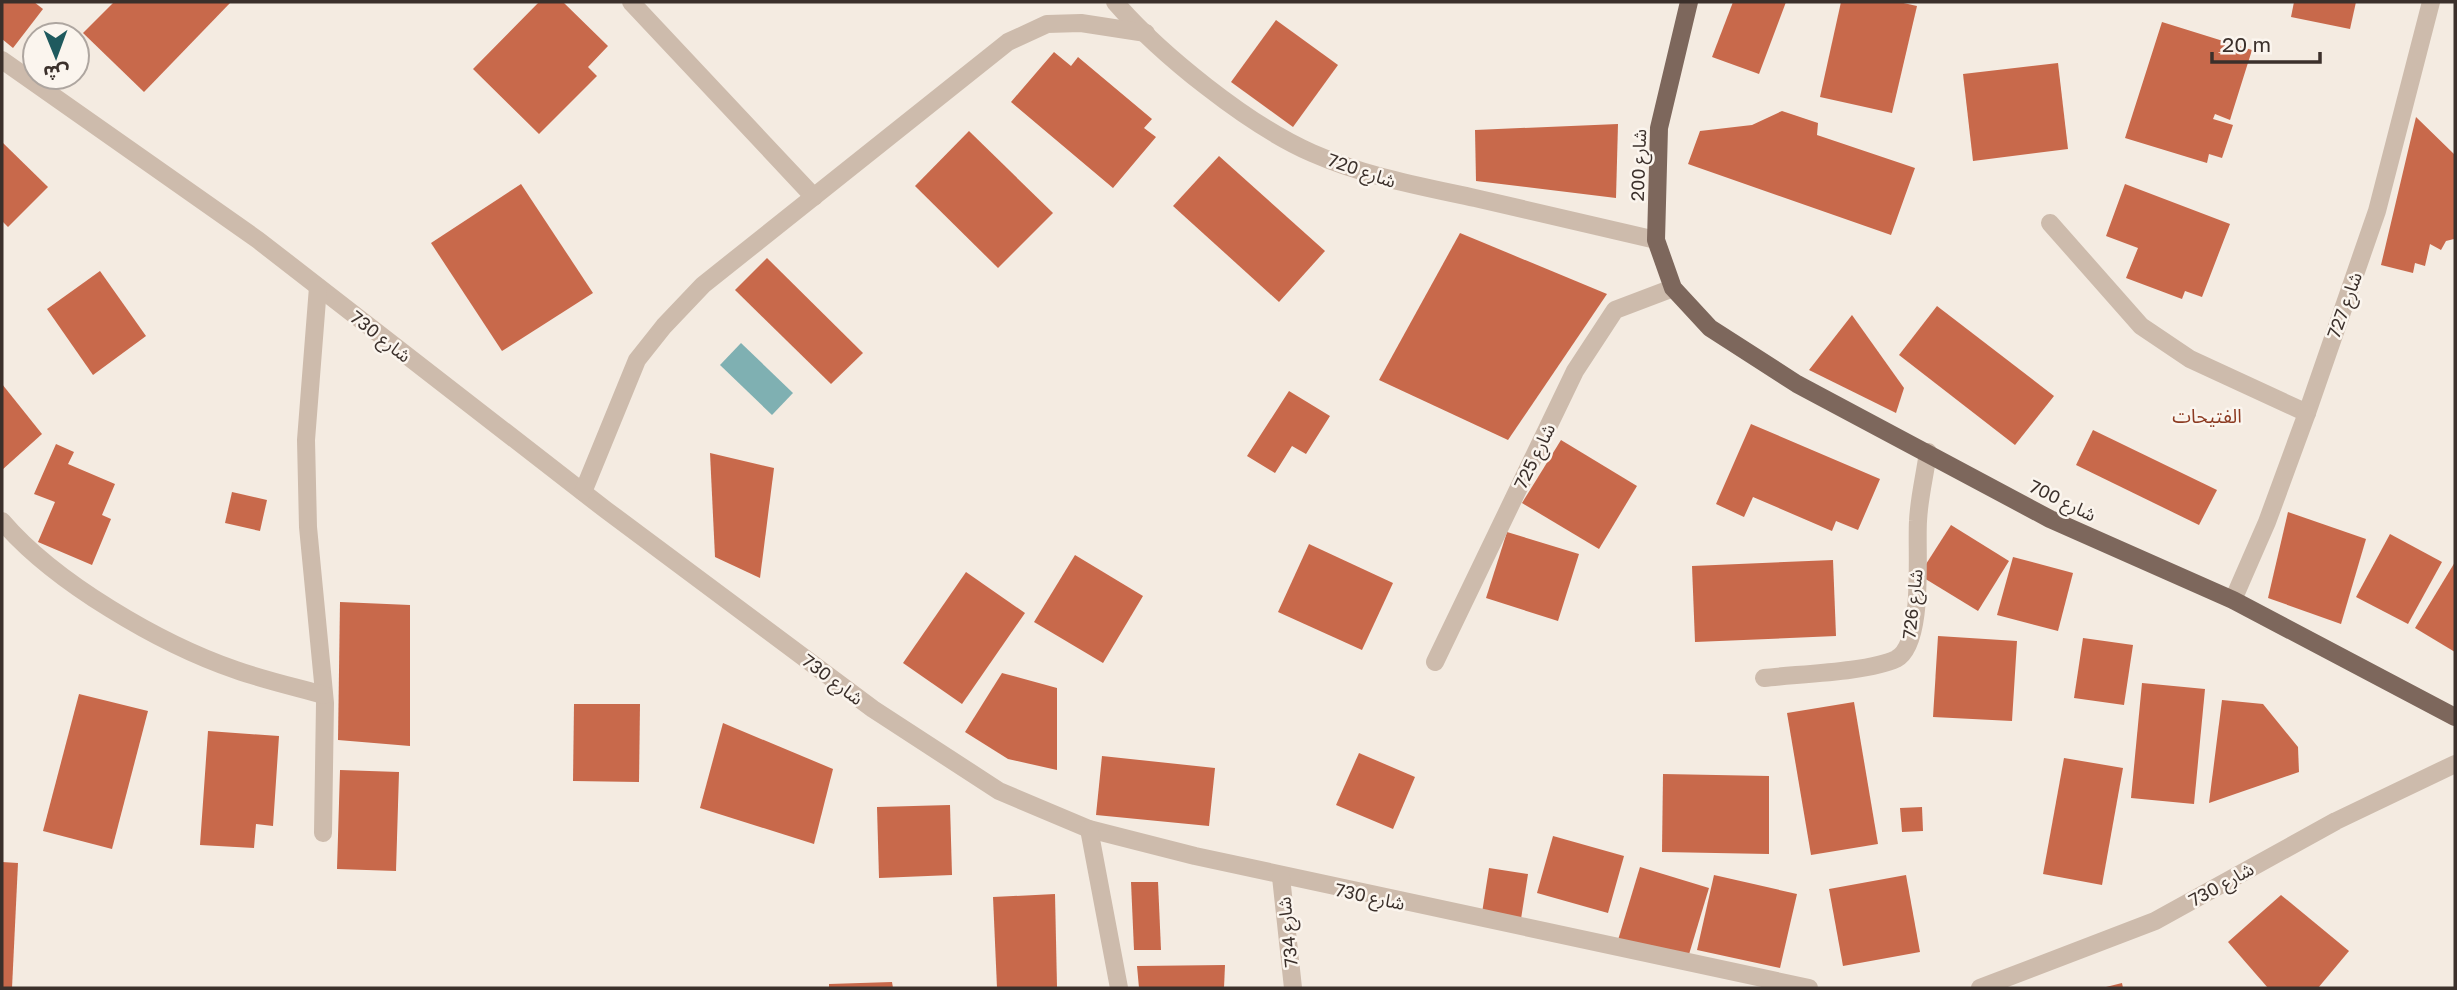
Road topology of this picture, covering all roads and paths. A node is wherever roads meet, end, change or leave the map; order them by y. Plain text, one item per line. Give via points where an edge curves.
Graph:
1 (631, 2) edge
2 (1115, 2) edge
3 (1689, 2) edge
4 (2431, 2) edge
5 (1146, 33) junction
6 (2, 60) edge
7 (814, 197) junction
8 (2050, 223) dead end
9 (1656, 240) junction
10 (318, 287) junction
11 (1673, 288) junction
12 (2307, 413) junction
13 (1928, 452) junction
14 (583, 492) junction
15 (2, 520) edge
16 (2233, 600) junction
17 (1435, 662) dead end
18 (1764, 678) dead end
19 (324, 695) junction
20 (2455, 717) edge
21 (2455, 764) edge
22 (1089, 829) junction
23 (323, 833) dead end
24 (1281, 877) junction
25 (1119, 988) edge
26 (1293, 988) edge
27 (1809, 988) edge
28 (1980, 988) edge

1 - 7 street
2 - 5 street, شارع 720
3 - 9 main road, شارع 200 via 1659,128
4 - 12 street, شارع 727 via 2377,211
5 - 7 street via 1081,23 1047,24 1008,42
5 - 9 street, شارع 720 via 1215,92 1311,152 1397,183
6 - 10 street, شارع 730
7 - 14 street via 703,285 637,360
8 - 12 street via 2141,326 2190,359
9 - 11 main road, شارع 200
10 - 14 street, شارع 730
10 - 19 street via 306,440 308,527
11 - 13 main road, شارع 700 via 1710,328 1797,384
11 - 17 street, شارع 725 via 1615,310 1575,372
12 - 16 street, شارع 727
13 - 16 main road, شارع 700 via 2050,519
13 - 18 street, شارع 726 via 1918,519 1916,612 1907,649 1897,659 1872,666
14 - 22 street, شارع 730 via 873,709 999,791
15 - 19 street via 68,579 141,627 234,670
16 - 20 main road, شارع 700
19 - 23 street
21 - 28 street, شارع 730 via 2336,821 2155,921
22 - 24 street, شارع 730
22 - 25 street
24 - 26 street, شارع 734
24 - 27 street, شارع 730

